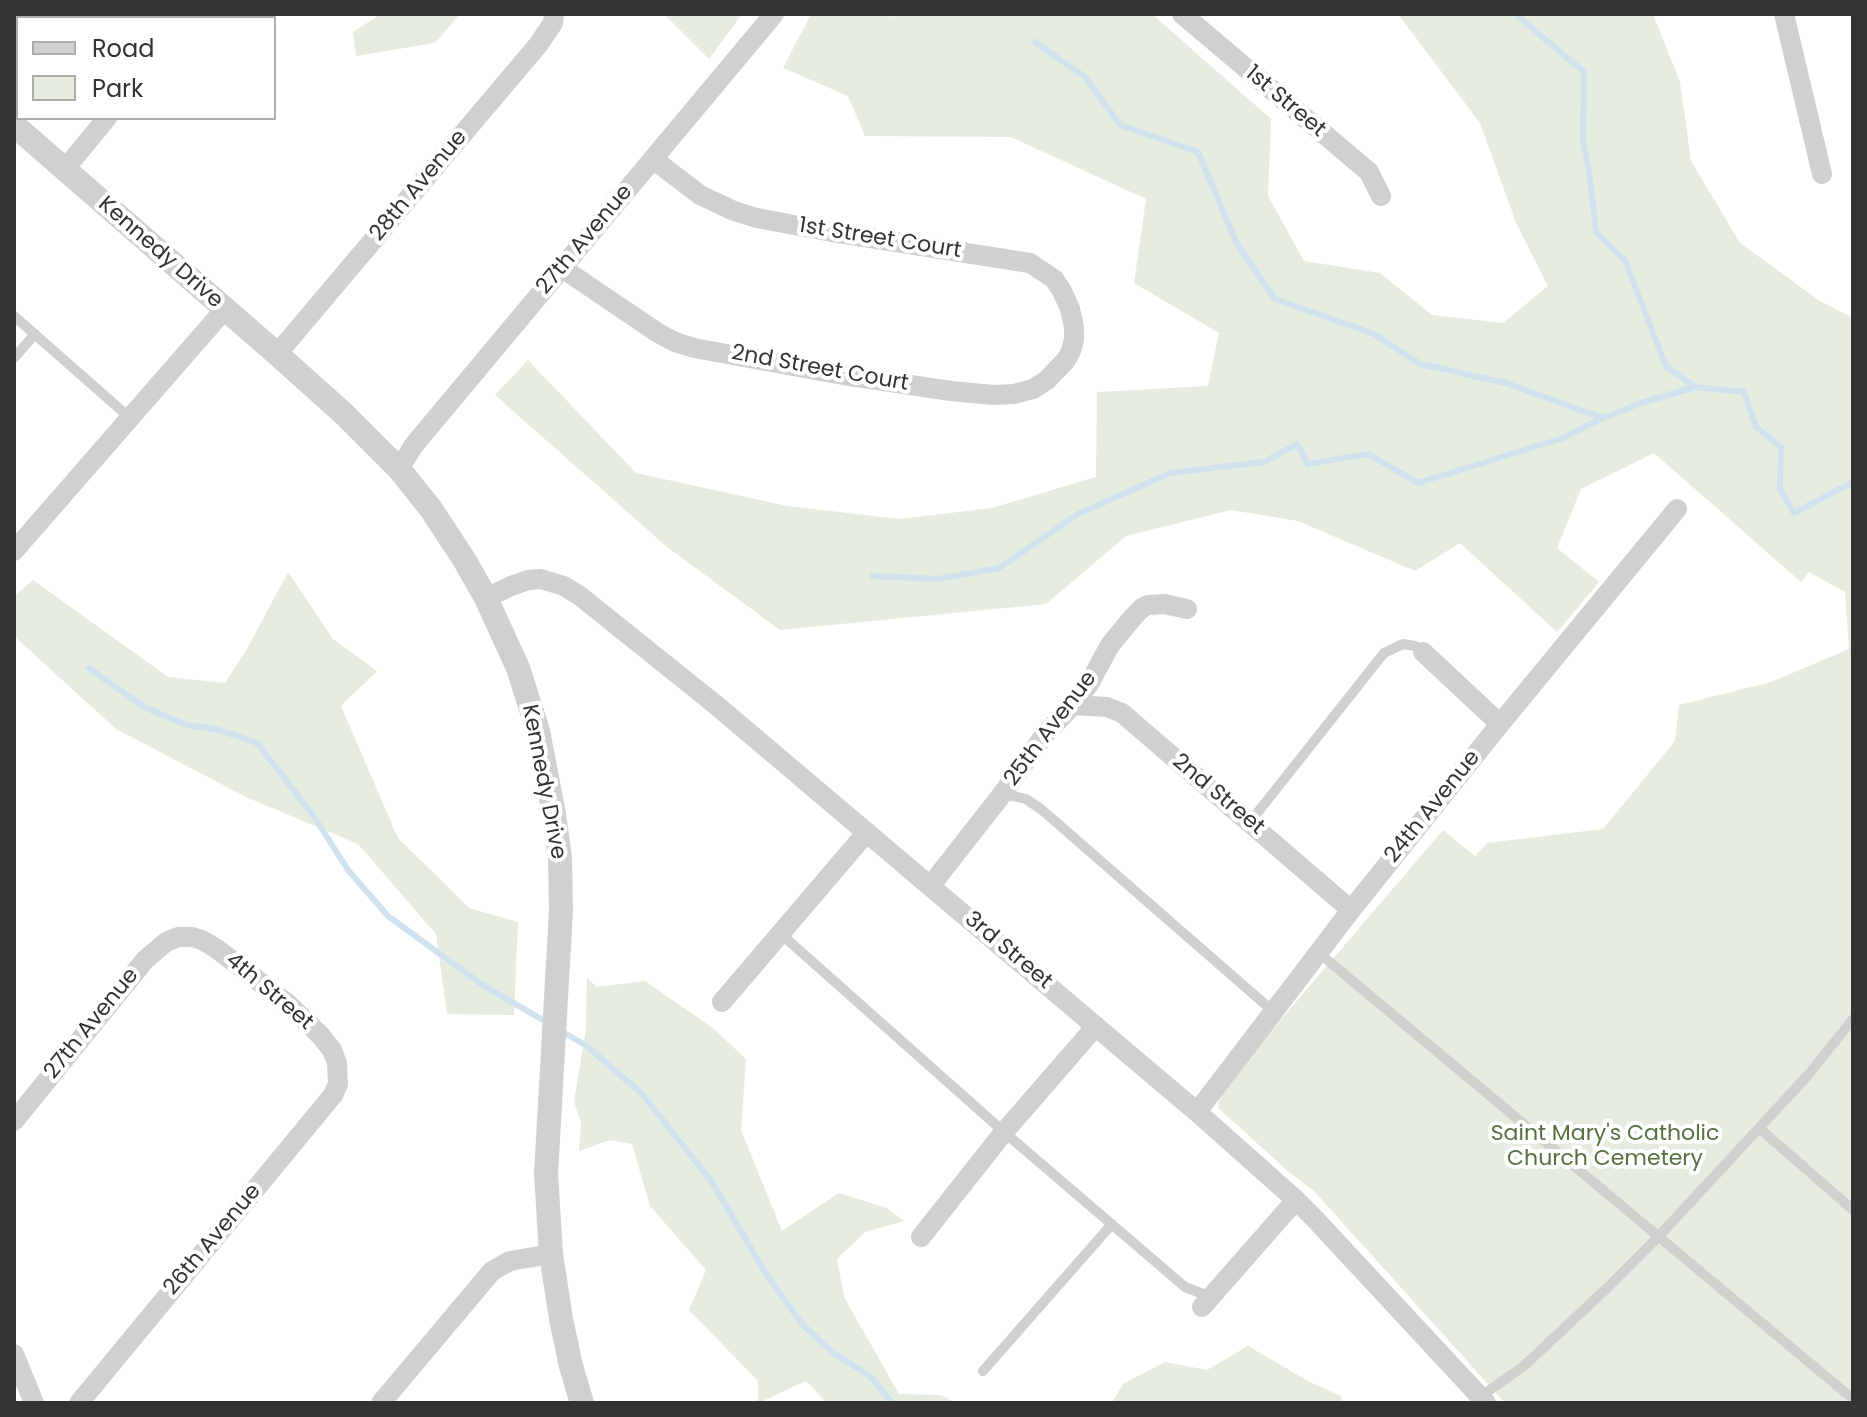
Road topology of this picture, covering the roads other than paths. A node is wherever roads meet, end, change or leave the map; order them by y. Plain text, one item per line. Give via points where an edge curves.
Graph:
1 (554, 14) edge
2 (774, 14) edge
3 (1182, 14) edge
4 (1784, 14) edge
5 (105, 120) edge
6 (18, 137) edge
7 (653, 159) junction
8 (64, 170) junction
9 (1822, 174) dead end
10 (1381, 196) dead end
11 (562, 268) junction
12 (225, 309) junction
13 (14, 316) edge
14 (35, 334) junction
15 (1074, 340) joint
16 (277, 354) junction
17 (14, 358) edge
18 (130, 418) junction
19 (399, 469) junction
20 (1677, 509) dead end
21 (14, 551) edge
22 (486, 598) junction
23 (1187, 609) dead end
24 (1423, 652) joint
25 (1073, 705) junction
26 (1500, 724) junction
27 (1000, 797) junction
28 (1250, 822) junction
29 (867, 832) junction
30 (931, 885) junction
31 (1351, 910) junction
32 (781, 934) junction
33 (178, 937) joint
34 (1319, 953) junction
35 (722, 1002) dead end
36 (1276, 1010) junction
37 (1853, 1019) edge
38 (1096, 1026) junction
39 (338, 1073) joint
40 (1197, 1112) junction
41 (14, 1121) edge
42 (1759, 1128) junction
43 (1004, 1132) junction
44 (1296, 1200) junction
45 (1853, 1210) edge
46 (1112, 1224) junction
47 (1659, 1236) junction
48 (921, 1237) dead end
49 (551, 1254) junction
50 (1206, 1302) joint
51 (14, 1354) edge
52 (983, 1371) dead end
53 (1853, 1399) edge
54 (1483, 1400) edge
55 (34, 1403) edge
56 (79, 1403) edge
57 (381, 1403) edge
58 (582, 1403) edge

1 - 16 street, 28th Avenue via 538,45
2 - 7 street, 27th Avenue
3 - 10 street, 1st Street via 1369,172
4 - 9 street
5 - 8 street
6 - 8 street, Kennedy Drive
7 - 11 street, 27th Avenue
7 - 15 street, 1st Street Court via 700,195 757,218 1030,263 1062,291
8 - 12 street, Kennedy Drive
11 - 15 street, 2nd Street Court via 658,333 694,348 951,391 994,395 1033,389 1057,370
11 - 19 street, 27th Avenue
12 - 16 street, Kennedy Drive
12 - 18 street
13 - 14 lane
14 - 17 lane
14 - 18 lane
16 - 19 street, Kennedy Drive
18 - 21 street
19 - 22 street, Kennedy Drive via 431,509
20 - 26 street, 24th Avenue
22 - 29 street, 3rd Street via 528,580 564,586
22 - 49 street, Kennedy Drive via 518,668 538,731 560,858 546,1174
23 - 25 street, 25th Avenue via 1164,604 1142,608 1110,645
24 - 26 street
24 - 28 lane via 1403,644 1384,653
25 - 27 street, 25th Avenue
25 - 28 street, 2nd Street via 1122,713
26 - 31 street, 24th Avenue
27 - 30 street, 25th Avenue
27 - 36 lane via 1026,799 1041,809
28 - 31 street, 2nd Street
29 - 30 street, 3rd Street
29 - 32 street
30 - 38 street, 3rd Street
31 - 34 street, 24th Avenue
32 - 35 street
32 - 43 lane
33 - 39 street, 4th Street via 202,940 217,949 288,1004 332,1050
33 - 41 street, 27th Avenue via 145,960
34 - 36 street, 24th Avenue
34 - 47 lane
36 - 40 street, 24th Avenue
37 - 42 lane
38 - 40 street, 3rd Street
38 - 43 street
39 - 56 street, 26th Avenue via 333,1095
40 - 44 street, 3rd Street
42 - 45 lane
42 - 47 lane
43 - 46 lane
43 - 48 street
44 - 50 street
44 - 54 street, 3rd Street
46 - 50 lane
46 - 52 lane
47 - 53 lane
47 - 54 lane
49 - 57 street via 510,1261 492,1271
49 - 58 street, Kennedy Drive
51 - 55 street

